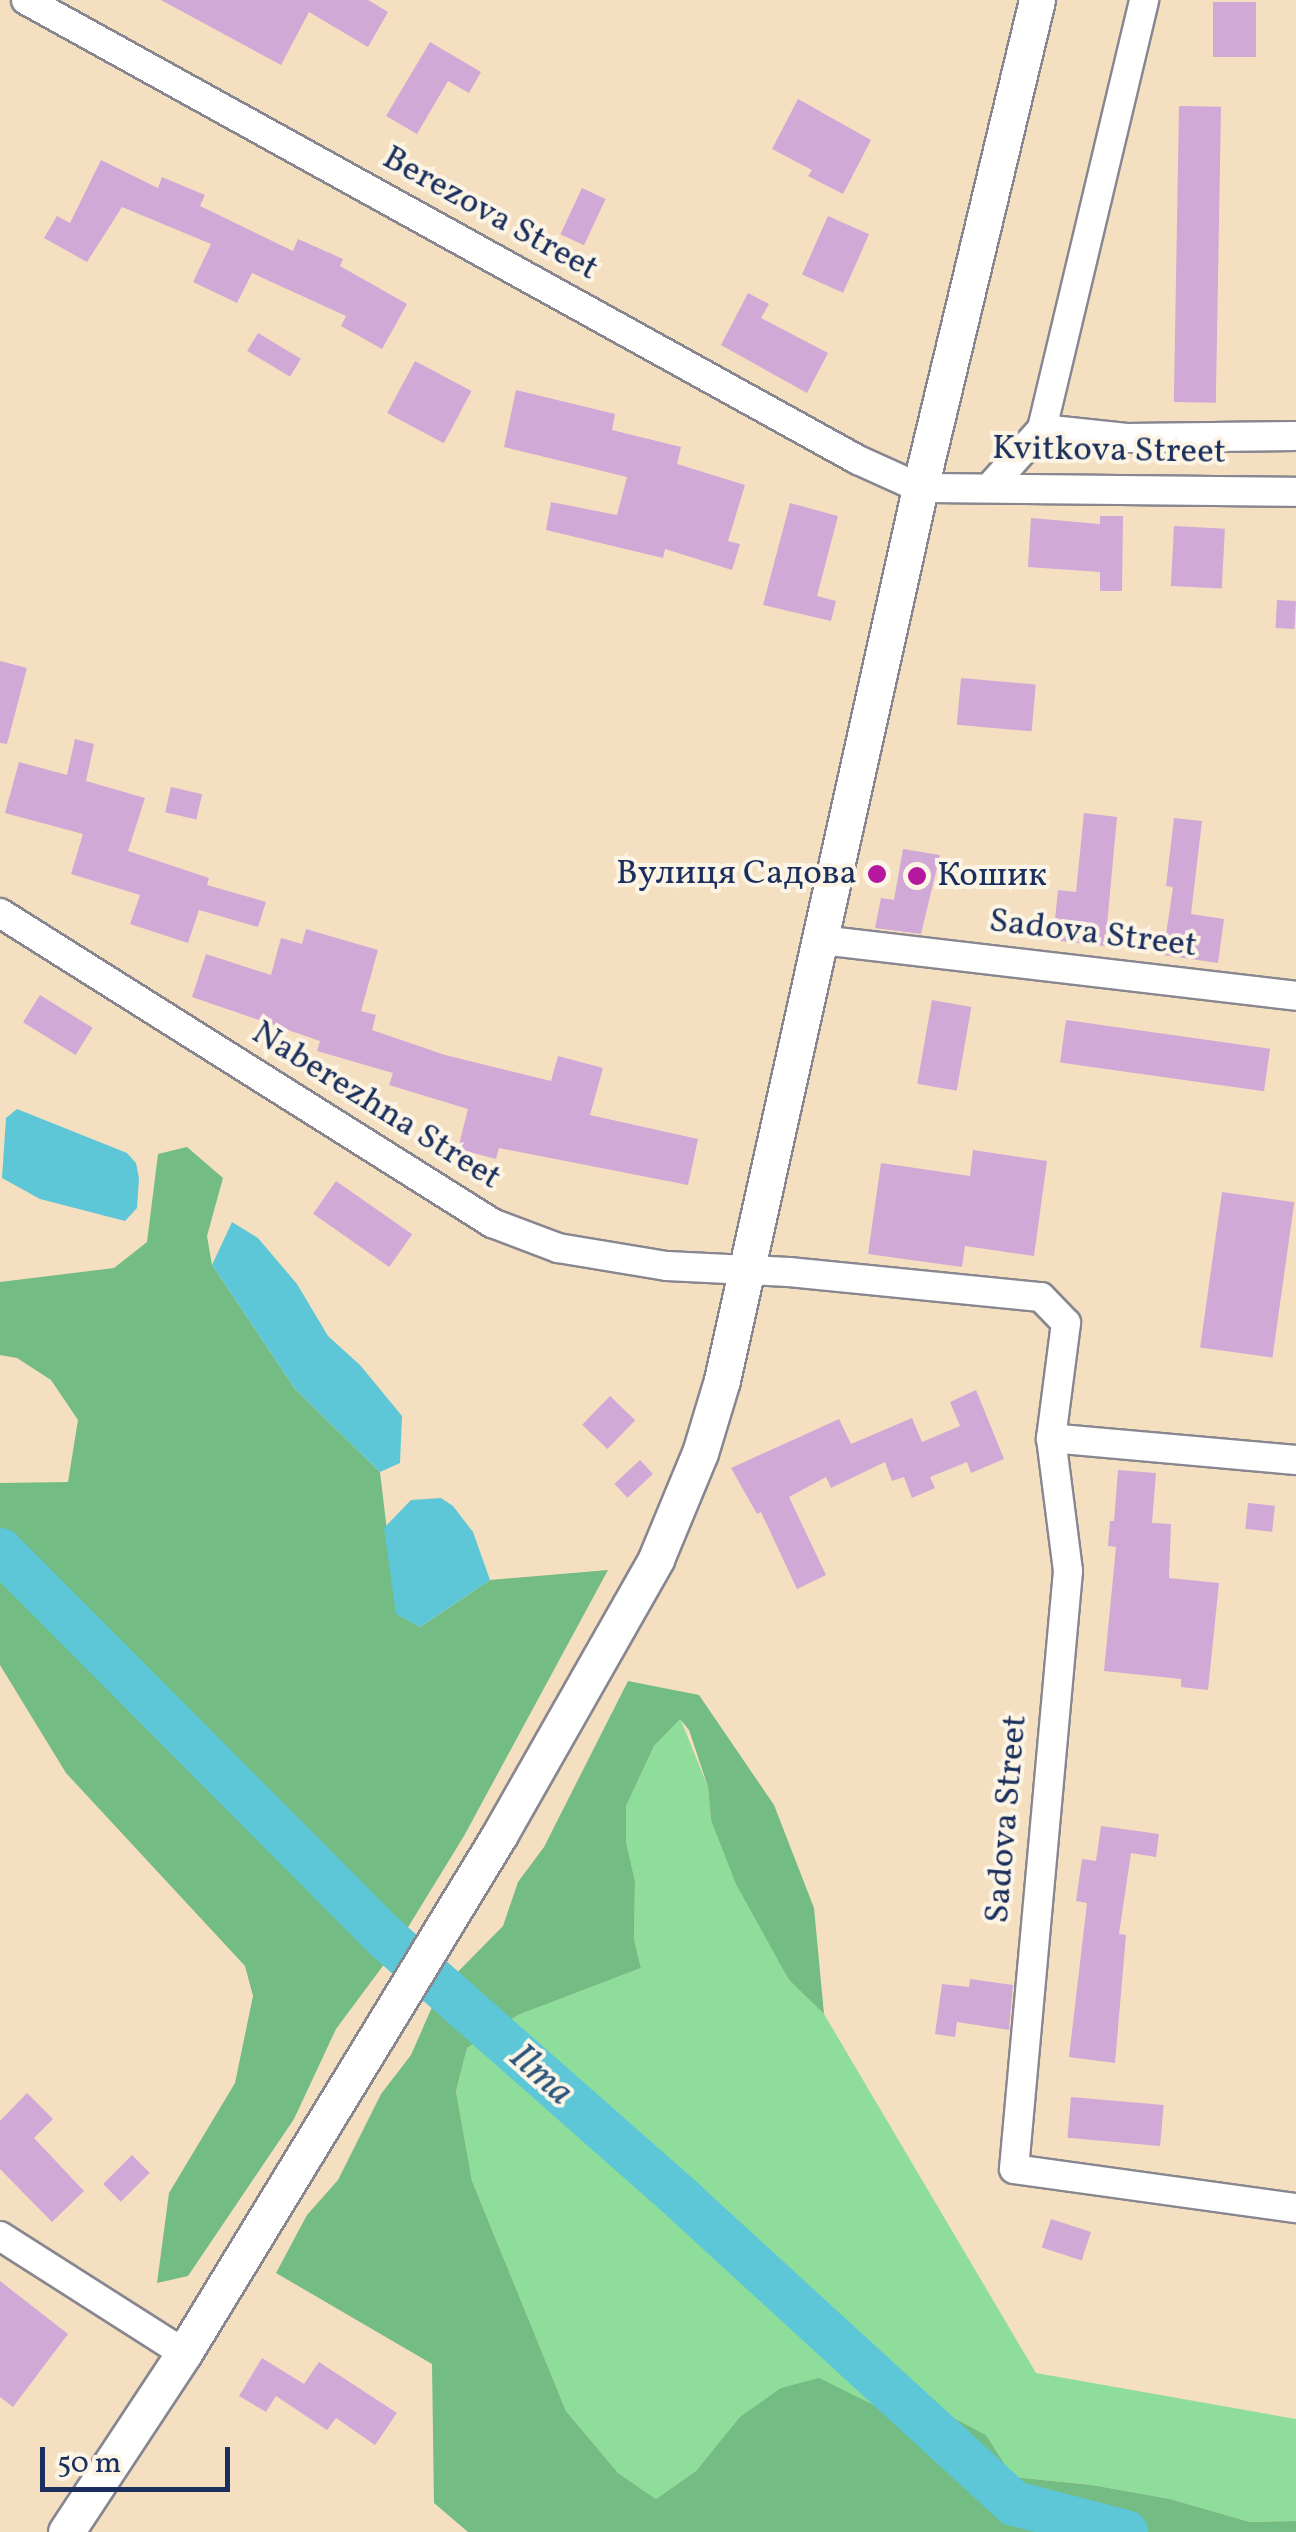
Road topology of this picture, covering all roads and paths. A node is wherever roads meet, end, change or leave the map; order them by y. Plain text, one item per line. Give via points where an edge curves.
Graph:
1 (26, 0) edge
2 (1037, 0) edge
3 (1144, 0) edge
4 (1042, 429) junction
5 (1296, 436) edge
6 (990, 486) junction
7 (920, 488) junction
8 (1296, 492) edge
9 (0, 913) edge
10 (821, 940) junction
11 (1296, 996) edge
12 (746, 1270) junction
13 (1051, 1438) junction
14 (1296, 1460) edge
15 (1296, 2208) edge
16 (0, 2236) edge
17 (184, 2352) junction
18 (66, 2532) edge

1 - 7 street, Berezova Street via 858,460
2 - 7 street
3 - 4 street
4 - 5 street via 1127,438
4 - 6 street
6 - 7 street, Kvitkova Street
6 - 8 street, Kvitkova Street
7 - 10 street
9 - 12 street, Naberezhna Street via 492,1223 558,1248 667,1266
10 - 11 street, Sadova Street
10 - 12 street
12 - 13 street, Naberezhna Street via 1041,1297 1066,1323
12 - 17 street via 700,1452 656,1559 438,1936
13 - 14 street
13 - 15 street, Sadova Street via 1068,1572 1014,2169
16 - 17 street
17 - 18 street

